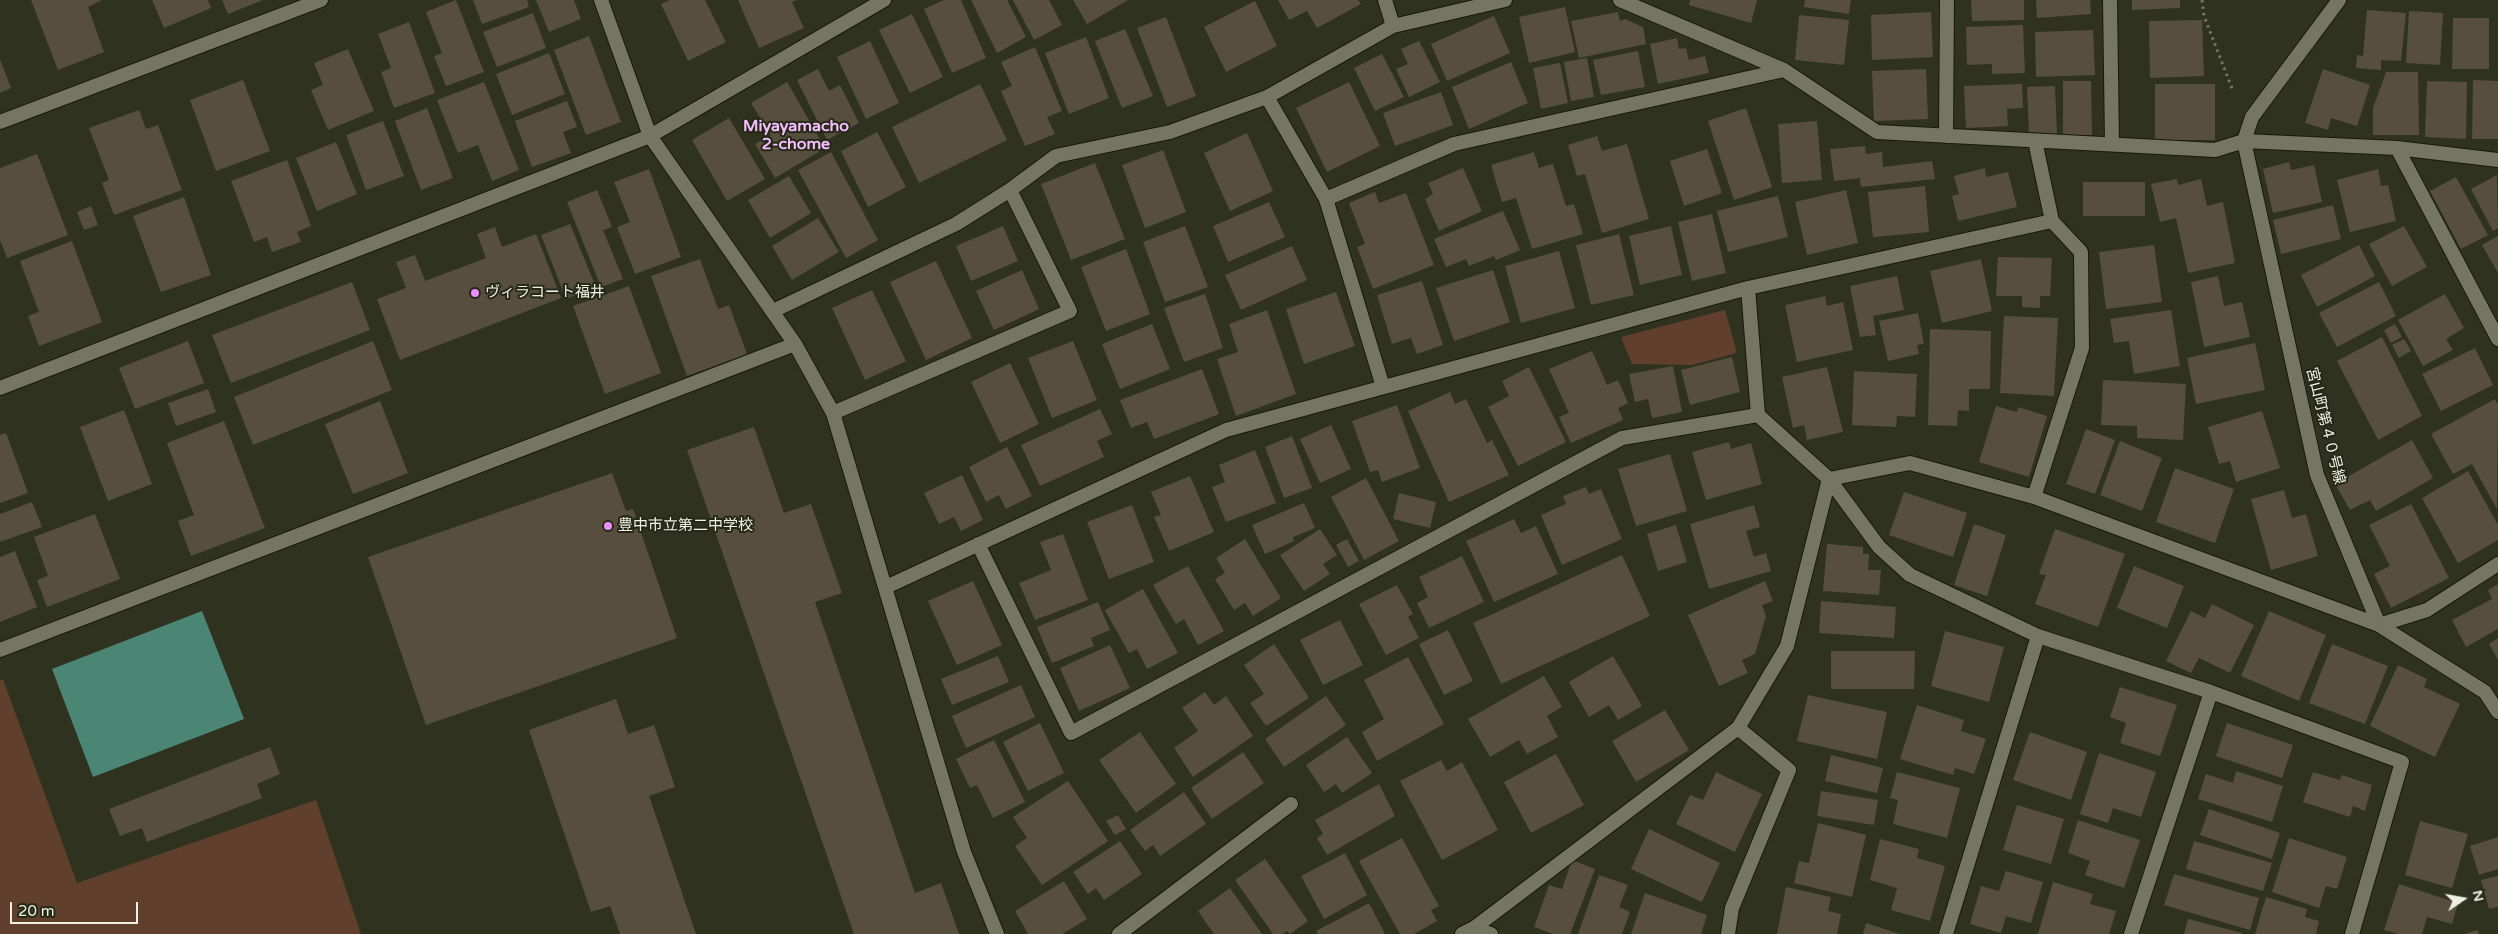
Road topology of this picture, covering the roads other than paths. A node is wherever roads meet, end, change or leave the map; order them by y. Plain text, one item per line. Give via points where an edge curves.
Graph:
1 (321, 0) edge
2 (602, 0) edge
3 (884, 0) edge
4 (1385, 0) edge
5 (1505, 0) edge
6 (1620, 0) edge
7 (1947, 0) edge
8 (2110, 0) edge
9 (2339, 0) edge
10 (1393, 26) junction
11 (1784, 70) junction
12 (1267, 97) junction
13 (0, 122) edge
14 (650, 136) junction
15 (1946, 136) junction
16 (2035, 141) junction
17 (2244, 141) junction
18 (2112, 144) junction
19 (2397, 148) junction
20 (2498, 160) edge
21 (1010, 190) junction
22 (1326, 198) junction
23 (2052, 221) junction
24 (1748, 288) junction
25 (772, 311) junction
26 (2498, 339) edge
27 (796, 344) junction
28 (0, 388) edge
29 (1383, 388) junction
30 (832, 413) junction
31 (1758, 416) junction
32 (1829, 479) junction
33 (2034, 497) junction
34 (978, 544) junction
35 (2498, 564) edge
36 (886, 587) junction
37 (2379, 625) junction
38 (2038, 636) junction
39 (0, 650) edge
40 (2211, 692) junction
41 (2498, 712) edge
42 (1738, 728) junction
43 (1291, 804) dead end
44 (1468, 931) edge
45 (997, 934) edge
46 (1119, 934) edge
47 (1491, 934) edge
48 (1728, 934) edge
49 (1946, 934) edge
50 (2131, 934) edge
51 (2352, 934) edge

1 - 13 street
2 - 14 street
3 - 14 street
4 - 10 street
5 - 10 street
6 - 11 street
7 - 15 street
8 - 18 street
9 - 17 street via 2252,117
10 - 12 street
11 - 15 street via 1877,132
11 - 22 street via 1454,144
12 - 21 street via 1170,132 1056,156
12 - 22 street
14 - 25 street
14 - 28 street
15 - 16 street
16 - 18 street
16 - 23 street
17 - 18 street via 2215,150
17 - 19 street
17 - 37 street, 宮山町第４０号線 via 2317,475
19 - 20 street
19 - 26 street
21 - 25 street via 956,224
21 - 30 street via 1070,311
22 - 29 street
23 - 24 street
23 - 33 street via 2081,252 2082,348
24 - 29 street
24 - 31 street
25 - 27 street
27 - 30 street
27 - 39 street
29 - 34 street via 1226,430
30 - 36 street
31 - 32 street
31 - 34 street via 1622,438 1071,733
32 - 33 street via 1910,463
32 - 38 street via 1879,547 1910,575
32 - 42 street via 1787,646
33 - 37 street
34 - 36 street
35 - 37 street via 2427,610
36 - 45 street via 964,852
37 - 41 street via 2486,692
38 - 40 street
38 - 49 street
40 - 50 street
40 - 51 street via 2402,762
42 - 44 street
42 - 48 street via 1789,770 1732,908
43 - 46 street
44 - 47 street

